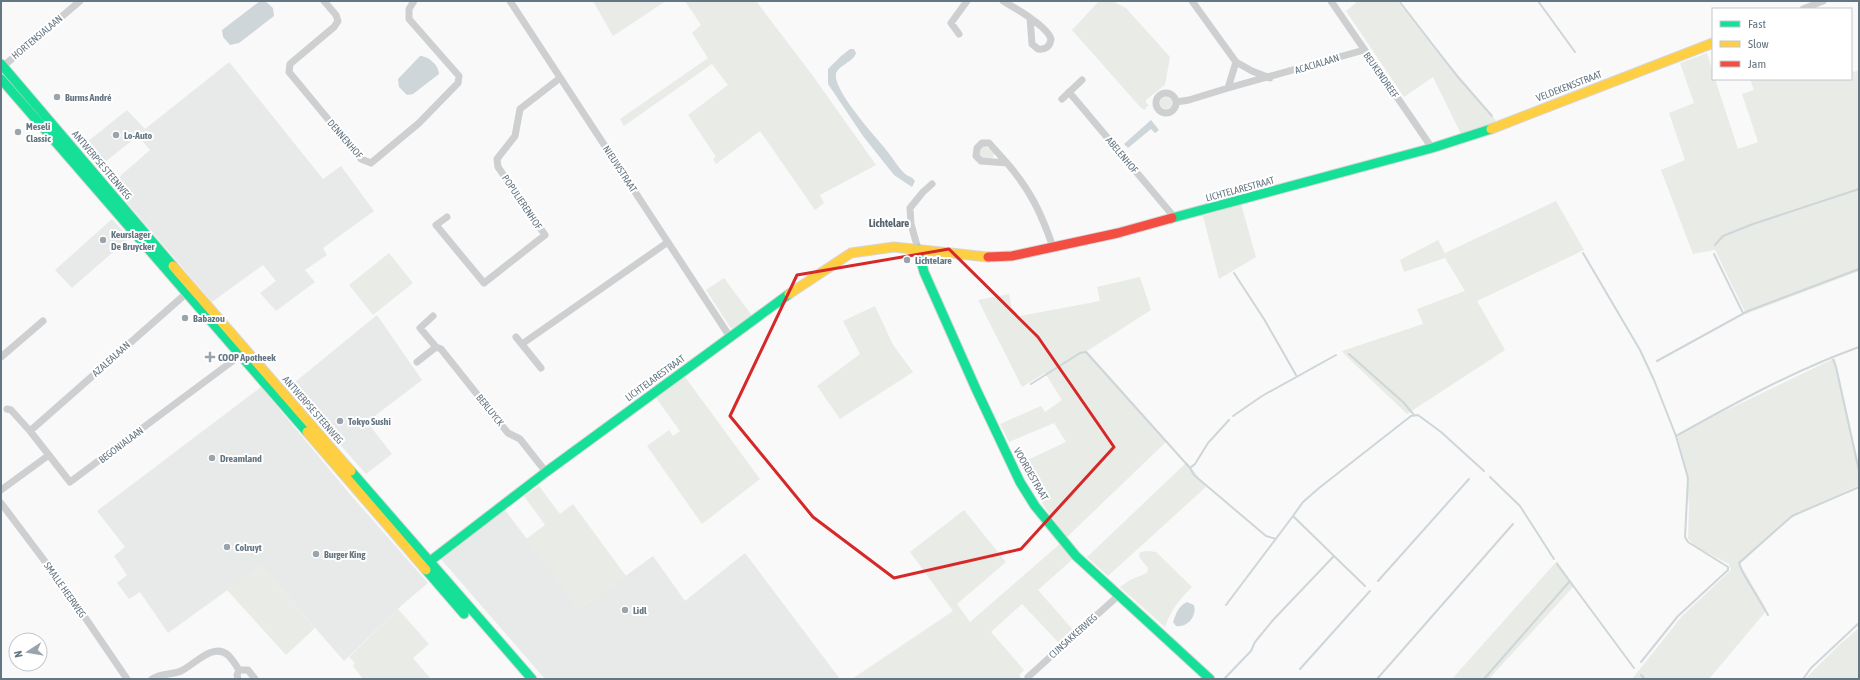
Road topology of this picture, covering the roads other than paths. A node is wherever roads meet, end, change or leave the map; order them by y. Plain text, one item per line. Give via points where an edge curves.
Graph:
1 (80, 1) edge
2 (324, 1) edge
3 (414, 1) edge
4 (510, 1) edge
5 (967, 1) edge
6 (1003, 1) edge
7 (1192, 1) edge
8 (1331, 1) edge
9 (1823, 1) edge
10 (72, 4) edge
11 (1806, 8) edge
12 (1030, 18) dead end
13 (959, 34) dead end
14 (1712, 43) edge
15 (1364, 50) junction
16 (1236, 62) junction
17 (2, 66) edge
18 (560, 78) junction
19 (1271, 78) junction
20 (1, 79) edge
21 (1082, 80) dead end
22 (1228, 88) junction
23 (1069, 92) junction
24 (1062, 99) dead end
25 (1176, 102) dead end
26 (1432, 148) junction
27 (1007, 163) dead end
28 (932, 184) dead end
29 (446, 217) dead end
30 (1175, 218) junction
31 (668, 242) junction
32 (1054, 247) junction
33 (918, 249) junction
34 (189, 291) junction
35 (433, 316) dead end
36 (43, 321) dead end
37 (516, 337) dead end
38 (730, 337) junction
39 (522, 344) junction
40 (436, 347) junction
41 (243, 353) junction
42 (1, 357) edge
43 (417, 362) dead end
44 (541, 368) dead end
45 (7, 410) dead end
46 (30, 431) junction
47 (49, 455) junction
48 (546, 472) junction
49 (1, 490) edge
50 (1, 503) edge
51 (426, 564) junction
52 (1119, 595) junction
53 (240, 670) junction
54 (1028, 677) dead end
55 (127, 679) edge
56 (152, 679) edge
57 (238, 679) edge
58 (256, 679) edge
59 (521, 679) edge
60 (532, 679) edge
61 (1210, 679) edge

1 - 10 street, HORTENSIALAAN
2 - 3 street, DENNENHOF via 338,21 290,64 289,72 361,159 371,163 419,123 458,83 459,76 409,19 409,9
4 - 18 street, NIEUWSTRAAT
5 - 13 street via 951,23
6 - 12 street
7 - 16 street
8 - 15 street, BEUKENDREEF
9 - 11 street
10 - 17 street, HORTENSIALAAN
14 - 26 street, VELDEKENSSTRAAT via 1475,135
15 - 19 street, ACACIALAAN
15 - 26 street, BEUKENDREEF
16 - 19 street
16 - 22 street
17 - 34 street, ANTWERPSE STEENWEG
18 - 29 street, POPULIERENHOF via 520,109 515,136 497,160 498,167 545,235 484,283 436,225
18 - 31 street, NIEUWSTRAAT
19 - 22 street, ACACIALAAN
20 - 34 street, ANTWERPSE STEENWEG
21 - 23 street
22 - 25 street, ACACIALAAN
23 - 24 street
23 - 30 street, ABELENHOF
26 - 30 street, LICHTELARESTRAAT
27 - 32 street via 1032,196
28 - 33 street via 910,208 911,224
30 - 32 street, LICHTELARESTRAAT
31 - 38 street, NIEUWSTRAAT
31 - 39 street
32 - 33 street, LICHTELARESTRAAT via 1001,257
33 - 38 street, LICHTELARESTRAAT via 894,247 851,253 810,279
33 - 52 street, VOORDESTRAAT via 934,296 1020,482 1035,506 1076,556
34 - 41 street, ANTWERPSE STEENWEG
34 - 46 street, AZALEALAAN
35 - 40 street, BERLUYCK via 420,328
36 - 42 street
37 - 39 street
38 - 48 street, LICHTELARESTRAAT
39 - 44 street
40 - 43 street
40 - 48 street, BERLUYCK via 508,433 520,439
41 - 47 street, BEGONIALAAN via 70,482
41 - 51 street, ANTWERPSE STEENWEG
45 - 46 street via 12,410
46 - 47 street
47 - 49 street
48 - 51 street, LICHTELARESTRAAT
50 - 55 street, SMALLE HEERWEG via 65,588
51 - 59 street, ANTWERPSE STEENWEG
51 - 60 street, ANTWERPSE STEENWEG
52 - 54 street, CIJNSAKKERWEG
52 - 61 street, VOORDESTRAAT
53 - 56 street via 228,655 216,651 186,669 155,676
53 - 57 street
53 - 58 street via 248,670

